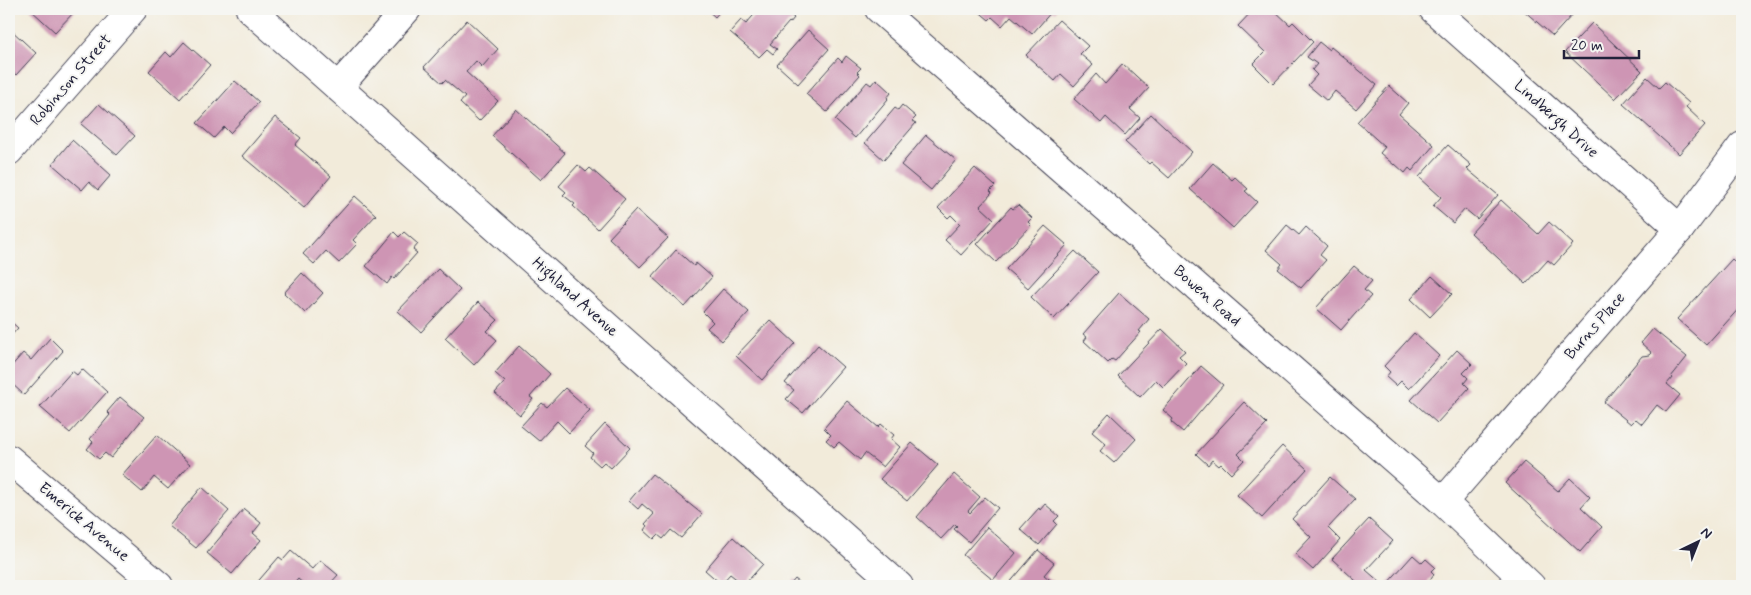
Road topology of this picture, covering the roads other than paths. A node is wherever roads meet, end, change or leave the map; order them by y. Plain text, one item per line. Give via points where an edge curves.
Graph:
1 (133, 9) edge
2 (250, 9) edge
3 (406, 9) edge
4 (879, 9) edge
5 (1432, 9) edge
6 (338, 86) junction
7 (1742, 146) edge
8 (9, 150) edge
9 (1680, 229) junction
10 (9, 459) edge
11 (1443, 502) junction
12 (158, 586) edge
13 (899, 586) edge
14 (1531, 586) edge

1 - 8 street, Robinson Street
2 - 6 street, Highland Avenue
3 - 6 street
4 - 11 street, Bowen Road
5 - 9 street, Lindbergh Drive
6 - 13 street, Highland Avenue
7 - 9 street, Burns Place
9 - 11 street, Burns Place
10 - 12 street, Emerick Avenue
11 - 14 street, Bowen Road

